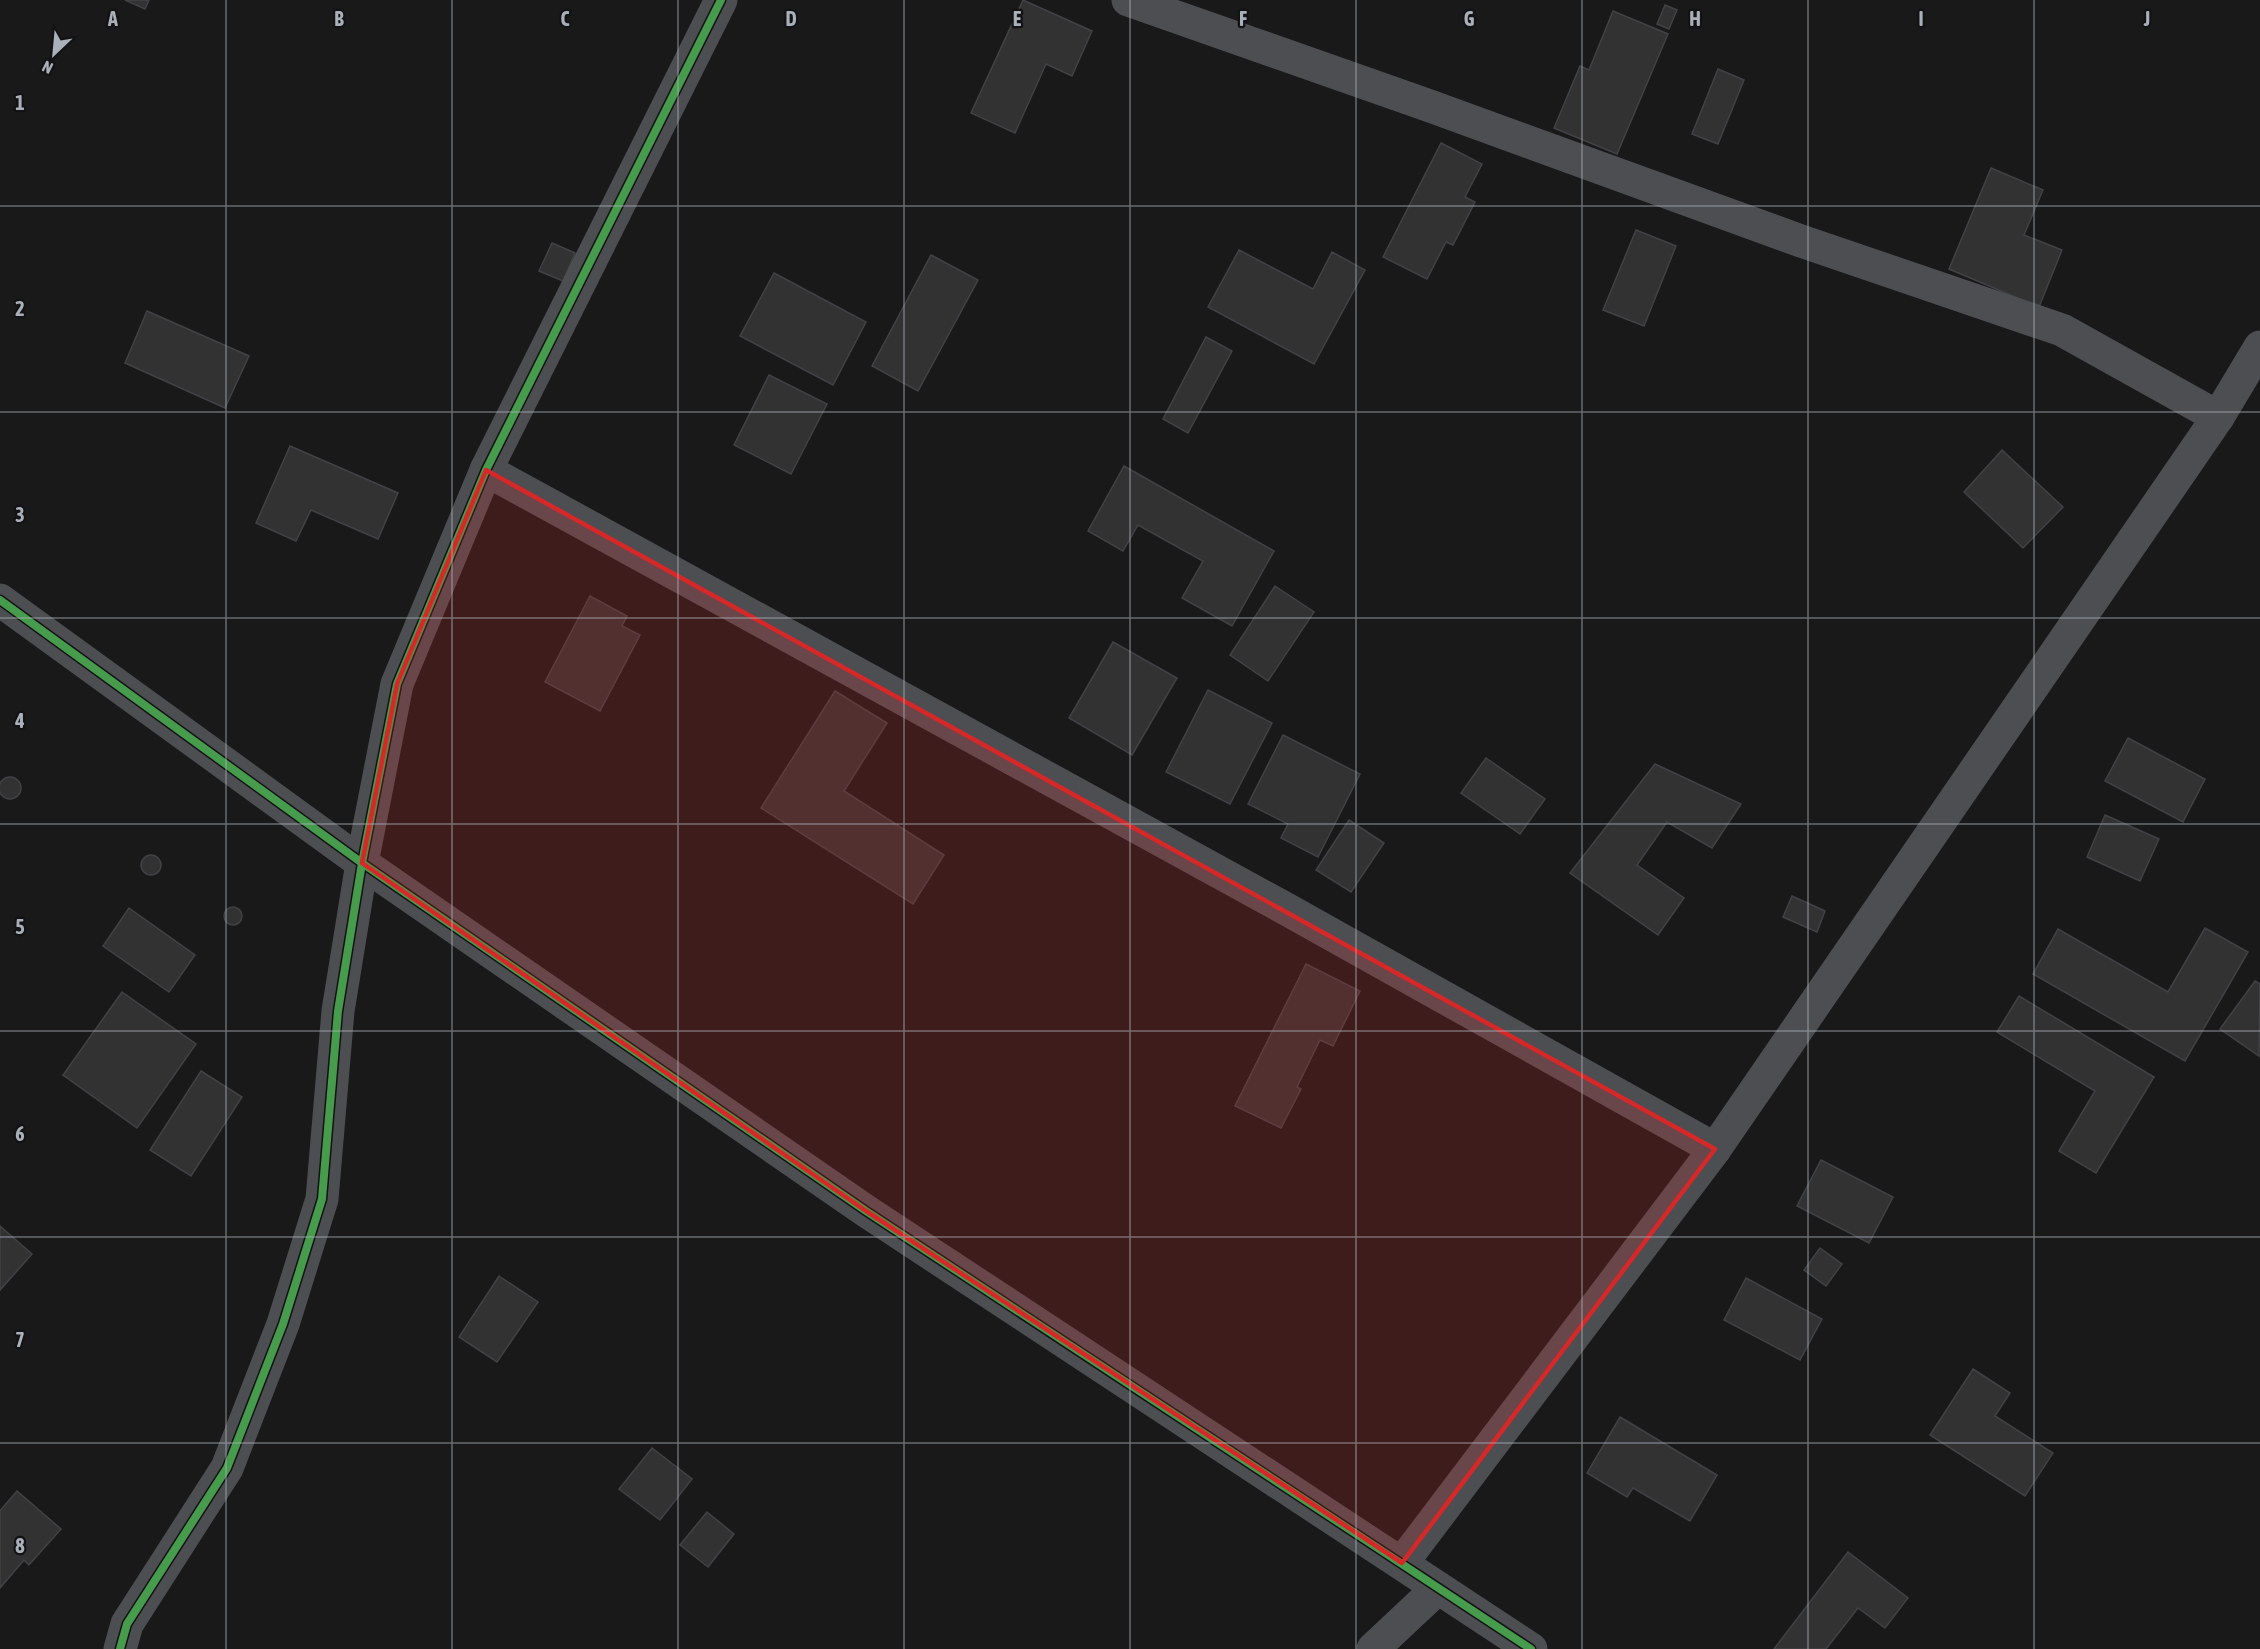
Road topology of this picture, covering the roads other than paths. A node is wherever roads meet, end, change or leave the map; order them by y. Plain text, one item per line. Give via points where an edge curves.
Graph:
1 (721, 0) edge
2 (1128, 0) edge
3 (2260, 347) edge
4 (2218, 417) junction
5 (486, 470) junction
6 (0, 600) edge
7 (362, 863) junction
8 (1715, 1149) junction
9 (1402, 1563) junction
10 (1438, 1588) junction
11 (120, 1649) edge
12 (1373, 1649) edge
13 (1531, 1649) edge

1 - 5 street
2 - 4 street via 1801,241 2062,330
3 - 4 street
4 - 8 street
5 - 7 street via 398,684
5 - 8 street via 1267,898
6 - 7 street
7 - 9 street via 866,1211
7 - 11 street via 338,1011 322,1199 283,1324 227,1468 127,1624
8 - 9 street
9 - 10 street
10 - 12 street
10 - 13 street

